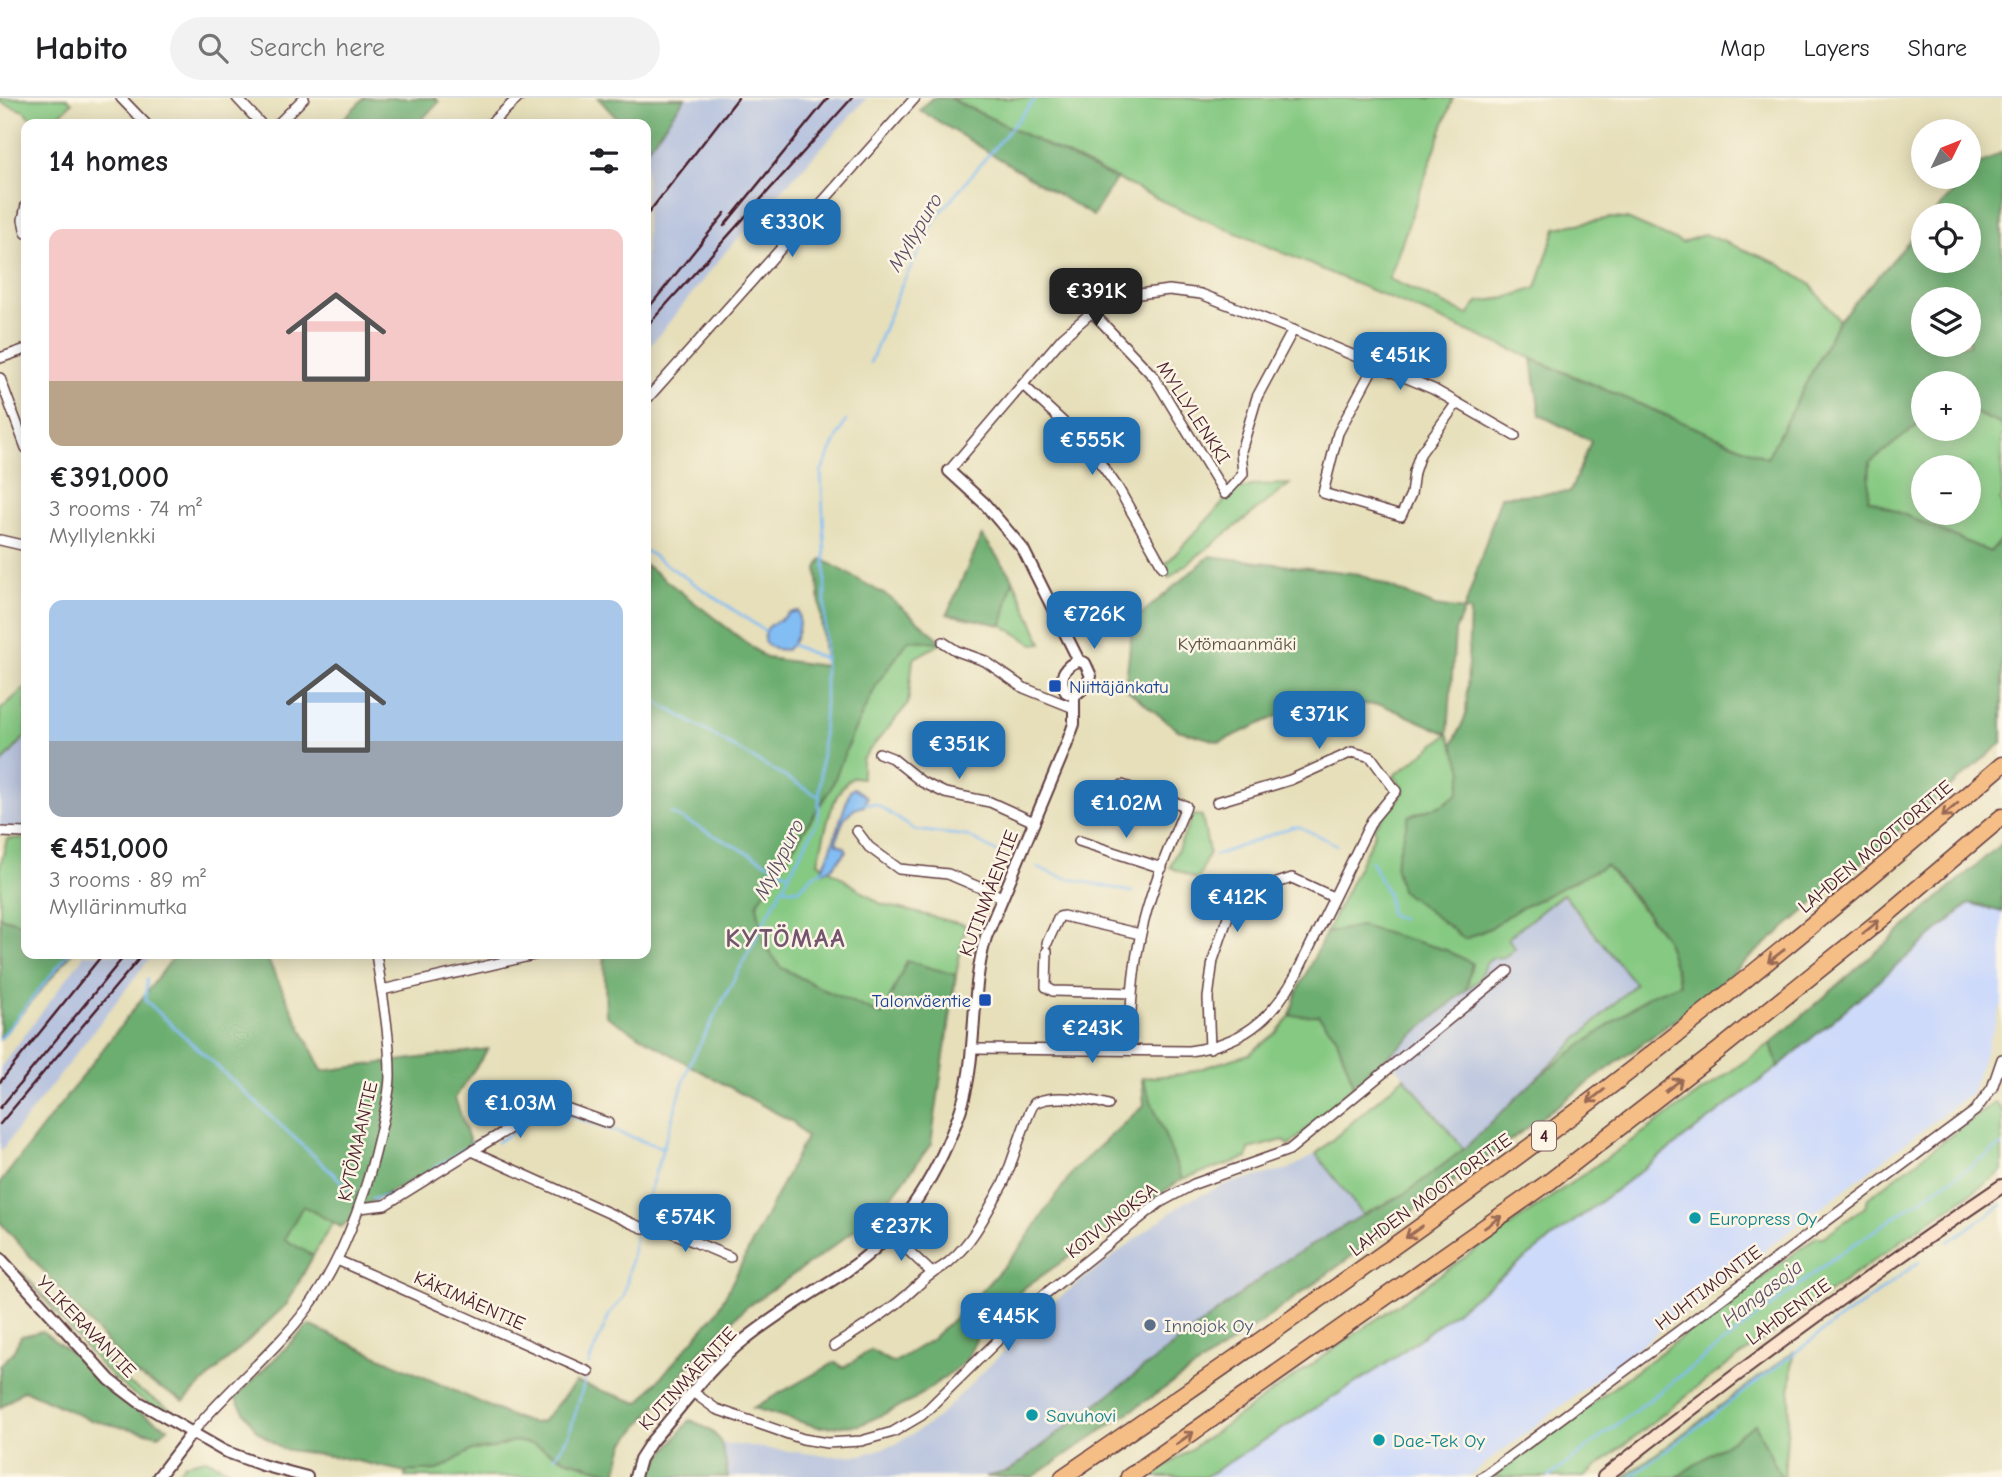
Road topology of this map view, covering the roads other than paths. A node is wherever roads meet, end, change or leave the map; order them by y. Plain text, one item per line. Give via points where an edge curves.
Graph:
1 (121, 98) edge
2 (237, 98) edge
3 (304, 98) edge
4 (518, 98) edge
5 (915, 98) edge
6 (141, 119) edge
7 (256, 119) edge
8 (283, 119) edge
9 (496, 119) edge
10 (1091, 312) junction
11 (1293, 330) junction
12 (21, 351) edge
13 (0, 358) edge
14 (1374, 366) junction
15 (0, 378) edge
16 (1023, 385) junction
17 (651, 394) edge
18 (1456, 404) junction
19 (21, 435) edge
20 (1515, 436) dead end
21 (949, 471) joint
22 (0, 540) edge
23 (21, 545) edge
24 (1163, 568) dead end
25 (943, 642) dead end
26 (1079, 661) junction
27 (1074, 702) junction
28 (879, 753) dead end
29 (2002, 765) edge
30 (1122, 785) dead end
31 (1217, 802) dead end
32 (2002, 817) edge
33 (1034, 822) junction
34 (857, 831) dead end
35 (0, 832) edge
36 (21, 833) edge
37 (1079, 841) dead end
38 (1162, 868) junction
39 (1002, 897) junction
40 (1333, 897) junction
41 (1140, 934) junction
42 (377, 959) edge
43 (520, 959) edge
44 (1508, 971) dead end
45 (382, 990) junction
46 (1131, 993) junction
47 (1210, 1048) junction
48 (973, 1049) junction
49 (1130, 1050) junction
50 (2002, 1059) edge
51 (1108, 1105) dead end
52 (608, 1123) dead end
53 (472, 1151) junction
54 (2002, 1186) edge
55 (360, 1208) junction
56 (890, 1233) junction
57 (730, 1257) dead end
58 (0, 1258) edge
59 (337, 1260) junction
60 (932, 1273) junction
61 (835, 1346) dead end
62 (589, 1372) dead end
63 (694, 1393) junction
64 (191, 1434) junction
65 (158, 1477) edge
66 (307, 1477) edge
67 (635, 1477) edge
68 (1063, 1477) edge
69 (1129, 1477) edge
70 (1482, 1477) edge
71 (1604, 1477) edge

1 - 6 street
2 - 7 street
3 - 8 street
4 - 9 street
5 - 17 street
10 - 11 street via 1139,294 1169,290 1201,294
10 - 11 street, MYLLYLENKKI via 1154,377 1226,494 1243,474 1241,451 1257,397
10 - 16 street
11 - 14 street
12 - 13 street
14 - 18 street via 1433,389
14 - 18 street via 1338,433 1323,493 1401,516 1420,454
15 - 19 street
16 - 21 street
16 - 24 street via 1087,444
18 - 20 street
21 - 26 street, KUTINMÄENTIE via 1023,549
22 - 23 street
25 - 27 street via 985,661 1024,688
26 - 27 street, KUTINMÄENTIE via 1091,676
26 - 27 street, KUTINMÄENTIE via 1065,669 1062,678
27 - 33 street, KUTINMÄENTIE via 1074,724
28 - 33 street via 945,793 990,802
29 -> 68 highway, LAHDEN MOOTTORITIE / 4 via 1815,924 1525,1151 1316,1303
30 - 38 street via 1186,806
31 - 40 street via 1290,780 1352,752 1371,757 1396,791 1372,820
69 -> 32 highway, 4 via 1549,1182 1718,1051
33 - 39 street, KUTINMÄENTIE
34 - 39 street via 899,869 948,874
35 - 36 street
37 - 38 street
38 - 41 street
39 - 48 street, KUTINMÄENTIE via 978,963
40 - 47 street via 1284,996 1244,1034
40 - 47 street via 1292,878 1234,899 1213,960 1208,998
41 - 46 street
41 - 46 street via 1063,916 1054,925 1047,947 1046,987 1053,991
42 - 45 street, KYTÖMAANTIE
43 - 45 street
44 - 63 street, KOIVUNOKSA via 1289,1150 1194,1184 1159,1203 1045,1294 922,1415 893,1432 861,1441 803,1439 716,1409
45 - 55 street, KYTÖMAANTIE via 390,1077
46 - 49 street
47 - 49 street
48 - 49 street
48 - 56 street, KUTINMÄENTIE via 958,1118 939,1164 923,1193
50 - 70 street, HUHTIMONTIE via 1992,1088 1975,1111
51 - 60 street via 1091,1099 1035,1103 987,1212 950,1262
52 - 53 street via 552,1103
53 - 55 street via 385,1205
53 - 57 street via 633,1224 657,1226
54 - 71 main road, LAHDENTIE via 1826,1307
55 - 59 street, KYTÖMAANTIE
56 - 60 street
56 - 63 street, KUTINMÄENTIE via 846,1271 744,1339
58 - 64 street, YLIKERAVANTIE via 110,1380
59 - 62 street, KÄKIMÄENTIE
59 - 64 street, KYTÖMAANTIE via 295,1324
60 - 61 street via 894,1306
63 - 67 street, KUTINMÄENTIE via 651,1442
64 - 65 street, KYTÖMAANTIE
64 - 66 street, YLIKERAVANTIE via 242,1458

